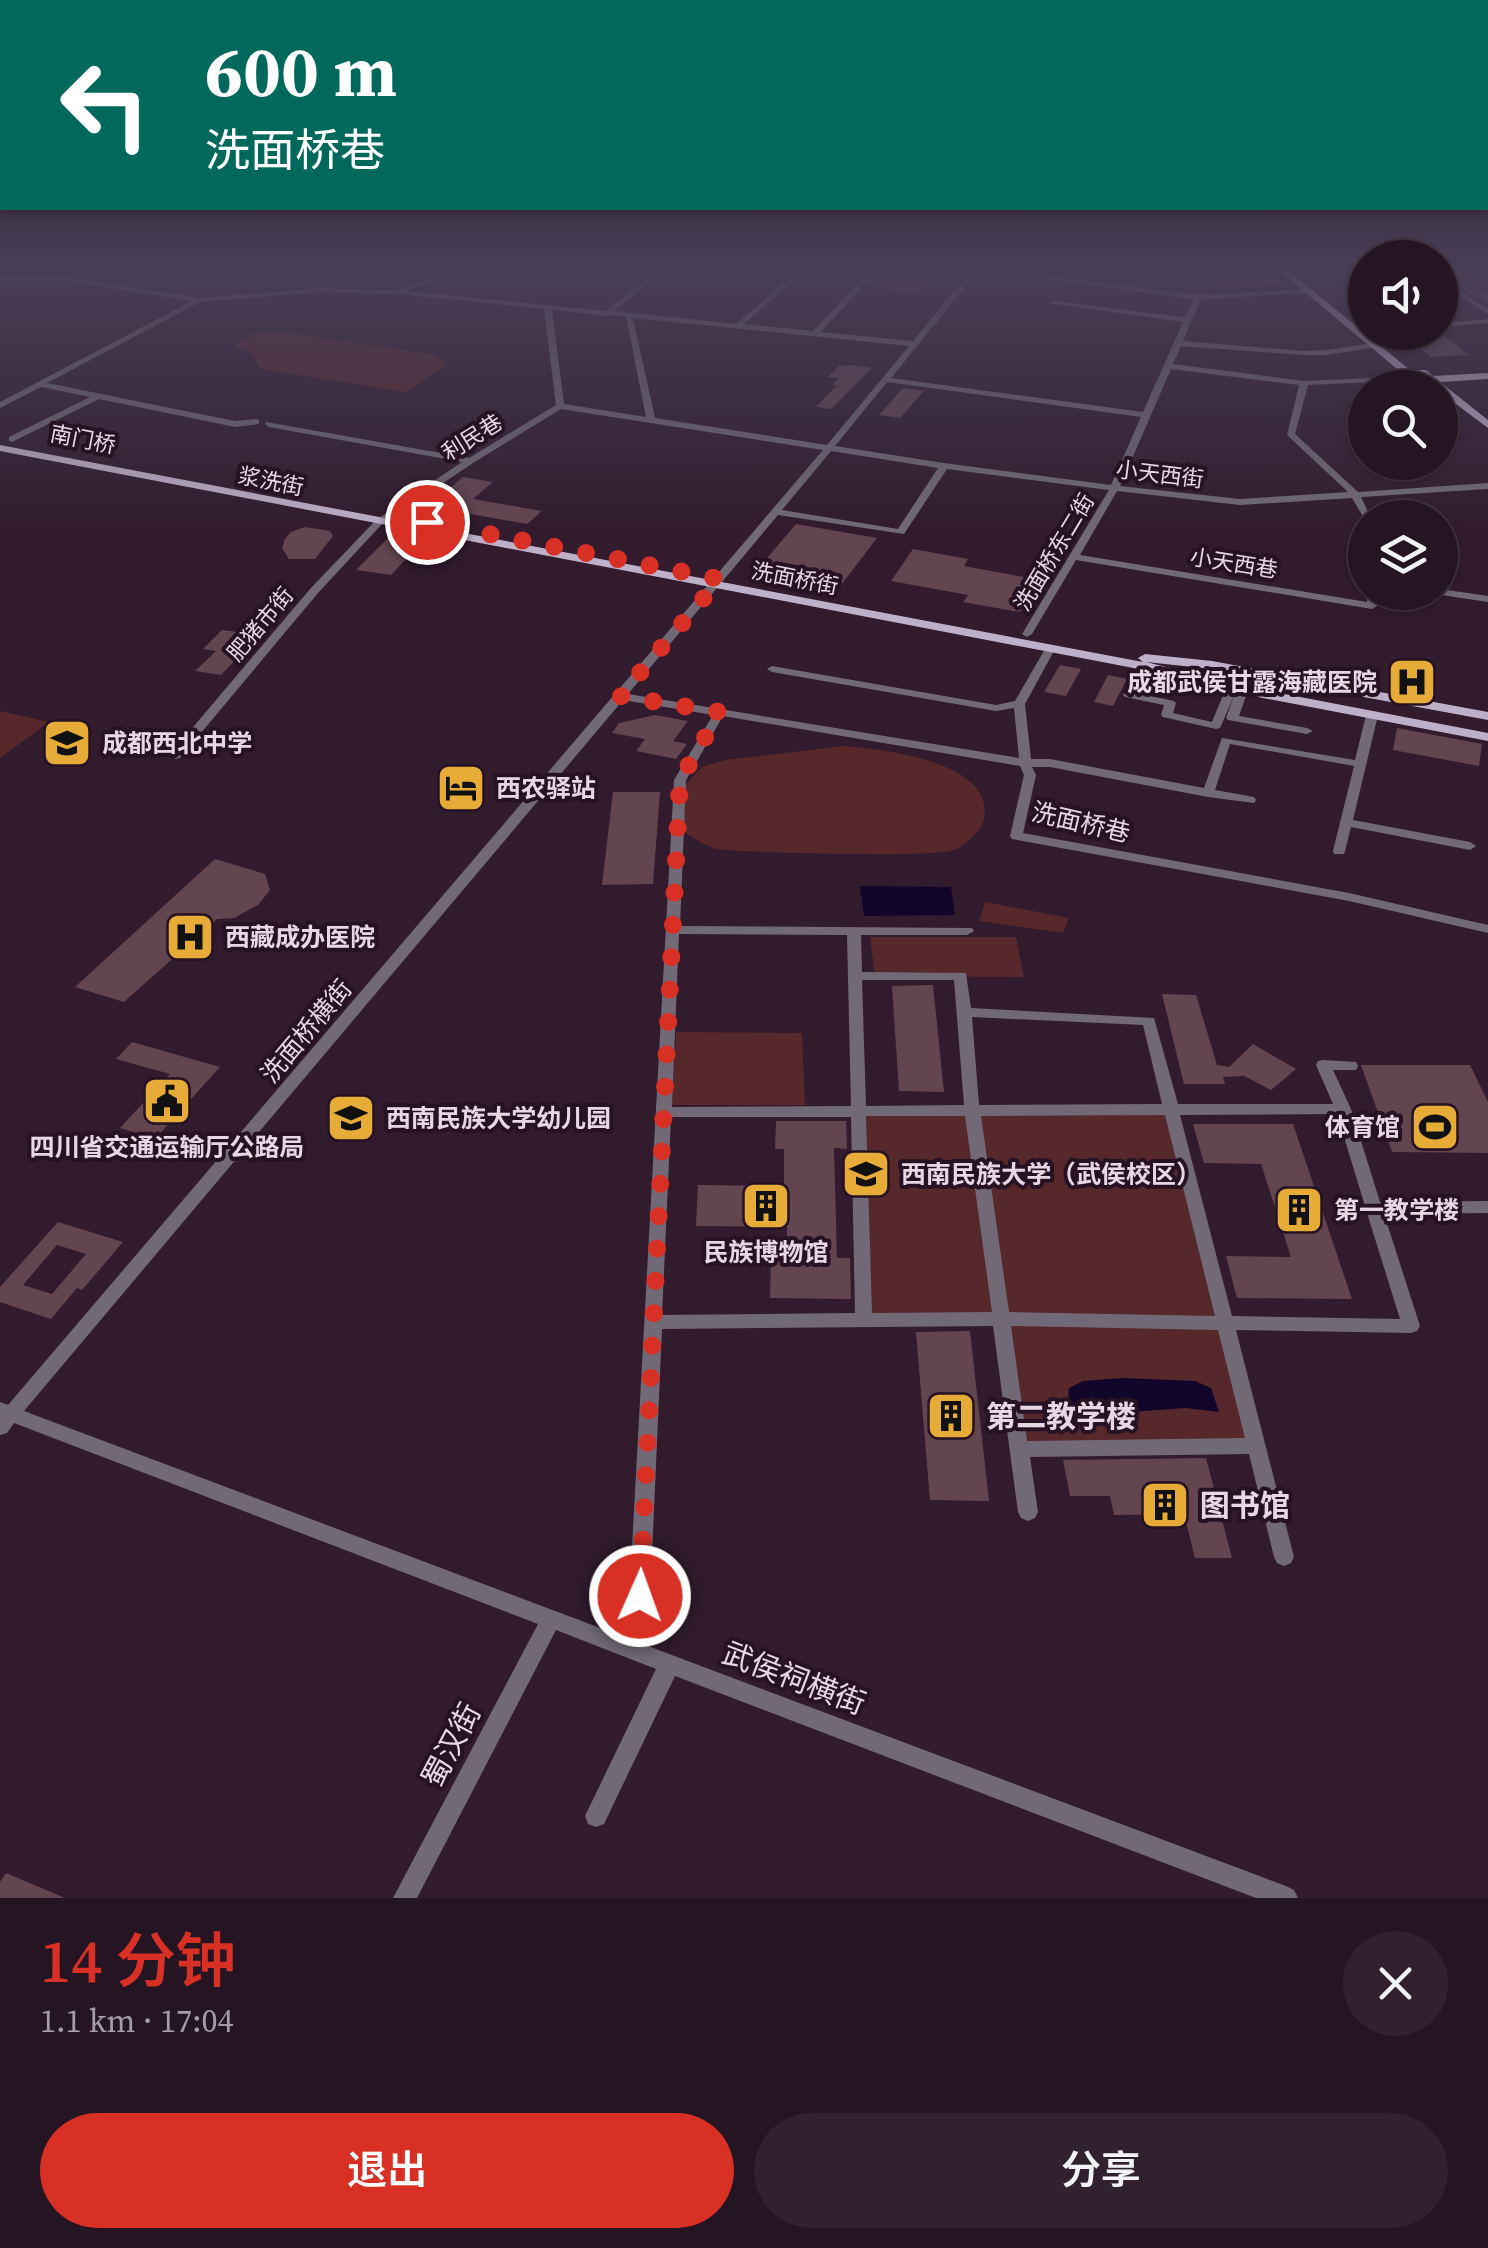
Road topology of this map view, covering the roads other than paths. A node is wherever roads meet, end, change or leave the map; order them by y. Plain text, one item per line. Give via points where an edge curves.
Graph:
1 (92, 357) edge
2 (554, 357) edge
3 (638, 357) edge
4 (906, 357) edge
5 (1172, 357) edge
6 (1168, 366) junction
7 (1488, 376) edge
8 (887, 380) junction
9 (1458, 380) edge
10 (1348, 381) edge
11 (1304, 383) junction
12 (40, 384) junction
13 (96, 396) junction
14 (1458, 404) edge
15 (0, 405) edge
16 (560, 406) junction
17 (1458, 413) edge
18 (1146, 415) junction
19 (652, 420) junction
20 (256, 422) dead end
21 (269, 424) dead end
22 (1488, 425) edge
23 (1488, 438) edge
24 (2, 444) edge
25 (829, 447) junction
26 (470, 460) junction
27 (944, 466) junction
28 (157, 476) joint
29 (206, 486) junction
30 (1488, 486) edge
31 (1114, 489) junction
32 (1354, 494) junction
33 (1358, 500) edge
34 (776, 512) junction
35 (385, 518) junction
36 (1076, 557) junction
37 (716, 582) junction
38 (1458, 595) edge
39 (1488, 599) edge
40 (1348, 602) edge
41 (1027, 634) junction
42 (1050, 650) junction
43 (1142, 662) junction
44 (772, 670) dead end
45 (1244, 686) junction
46 (620, 696) junction
47 (1019, 704) junction
48 (720, 712) junction
49 (1372, 715) junction
50 (1488, 716) edge
51 (1488, 730) edge
52 (1308, 731) dead end
53 (176, 755) dead end
54 (1025, 763) junction
55 (1360, 764) junction
56 (1208, 792) junction
57 (1250, 800) dead end
58 (1346, 822) junction
59 (1470, 846) dead end
60 (1339, 851) dead end
61 (1488, 929) edge
62 (672, 930) junction
63 (968, 931) dead end
64 (854, 932) junction
65 (857, 976) junction
66 (965, 1012) junction
67 (1351, 1066) dead end
68 (972, 1108) junction
69 (860, 1109) junction
70 (1343, 1109) junction
71 (1173, 1110) junction
72 (663, 1112) junction
73 (1488, 1207) edge
74 (1372, 1208) junction
75 (1001, 1319) junction
76 (864, 1320) junction
77 (654, 1322) junction
78 (1225, 1322) junction
79 (4, 1417) edge
80 (1256, 1446) junction
81 (1019, 1449) junction
82 (1028, 1512) dead end
83 (1284, 1557) dead end
84 (550, 1619) junction
85 (637, 1650) junction
86 (670, 1663) junction
87 (596, 1816) dead end
88 (405, 1898) edge
89 (1286, 1898) edge

1 - 12 street
2 - 16 street
3 - 19 street
4 - 8 street, 洗面桥横街
5 - 6 street, 洗面桥东二街
6 - 11 street
6 - 18 street, 洗面桥东二街
7 - 9 main road
8 - 18 street
8 - 25 street, 洗面桥横街
10 - 11 street
11 - 32 street via 1291,434
12 - 13 street
12 - 15 street
13 - 20 street via 235,424
13 - 24 street
14 - 22 main road
16 - 19 street
16 - 26 street, 利民巷
17 - 23 main road
18 - 31 street, 洗面桥东二街
19 - 25 street, 小天西街
21 - 26 street
24 - 28 main road, 南门桥
24 - 29 main road via 52,464
24 - 29 main road, 浆洗街 via 185,474
25 - 27 street, 小天西街
25 - 34 street, 洗面桥横街
26 - 35 street, 利民巷
27 - 31 street, 小天西街
27 - 34 street via 902,532
28 - 29 main road, 浆洗街
29 - 35 main road, 浆洗街
30 - 32 street, 小天西街
31 - 32 street, 小天西街 via 1224,502
31 - 36 street, 洗面桥东二街
32 - 33 street
34 - 37 street, 洗面桥横街
35 - 37 main road, 洗面桥街
35 - 53 street, 肥猪市街
36 - 40 street, 小天西巷
36 - 41 street, 洗面桥东二街
37 - 41 main road, 洗面桥街
37 - 42 main road, 洗面桥街
37 - 46 street, 洗面桥横街
38 - 39 street
41 - 43 main road, 洗面桥街
42 - 43 main road, 洗面桥街
42 - 47 street
43 - 45 main road, 洗面桥街
43 - 45 street via 1129,695 1170,702 1167,715 1216,726
43 - 50 main road, 洗面桥街 via 1212,665
44 - 47 street via 996,708
45 - 49 main road, 洗面桥街
45 - 51 main road
45 - 52 street via 1232,718
46 - 48 street, 洗面桥巷
46 - 79 street, 洗面桥横街
47 - 54 street
48 - 54 street, 洗面桥巷
48 - 62 street via 680,780
49 - 51 main road, 洗面桥街
49 - 55 street
54 - 56 street
54 - 61 street, 洗面桥巷 via 1030,775 1016,836
55 - 56 street via 1226,740
55 - 58 street
56 - 57 street
58 - 59 street
58 - 60 street
62 - 64 street
62 - 72 street
63 - 64 street
64 - 65 street
65 - 66 street via 961,976
65 - 69 street
66 - 68 street
66 - 71 street via 1149,1021
67 - 70 street via 1324,1064
68 - 69 street
68 - 71 street
68 - 75 street
69 - 72 street
69 - 76 street
70 - 71 street
70 - 74 street
71 - 78 street
72 - 77 street
73 - 74 street
74 - 78 street via 1411,1326
75 - 76 street
75 - 78 street
75 - 81 street
76 - 77 street
77 - 85 street
78 - 80 street
79 - 84 street, 武侯祠横街
80 - 81 street
80 - 83 street
81 - 82 street
84 - 85 street, 武侯祠横街
84 - 88 street, 蜀汉街
85 - 86 street, 武侯祠横街
86 - 87 street
86 - 89 street, 武侯祠横街

